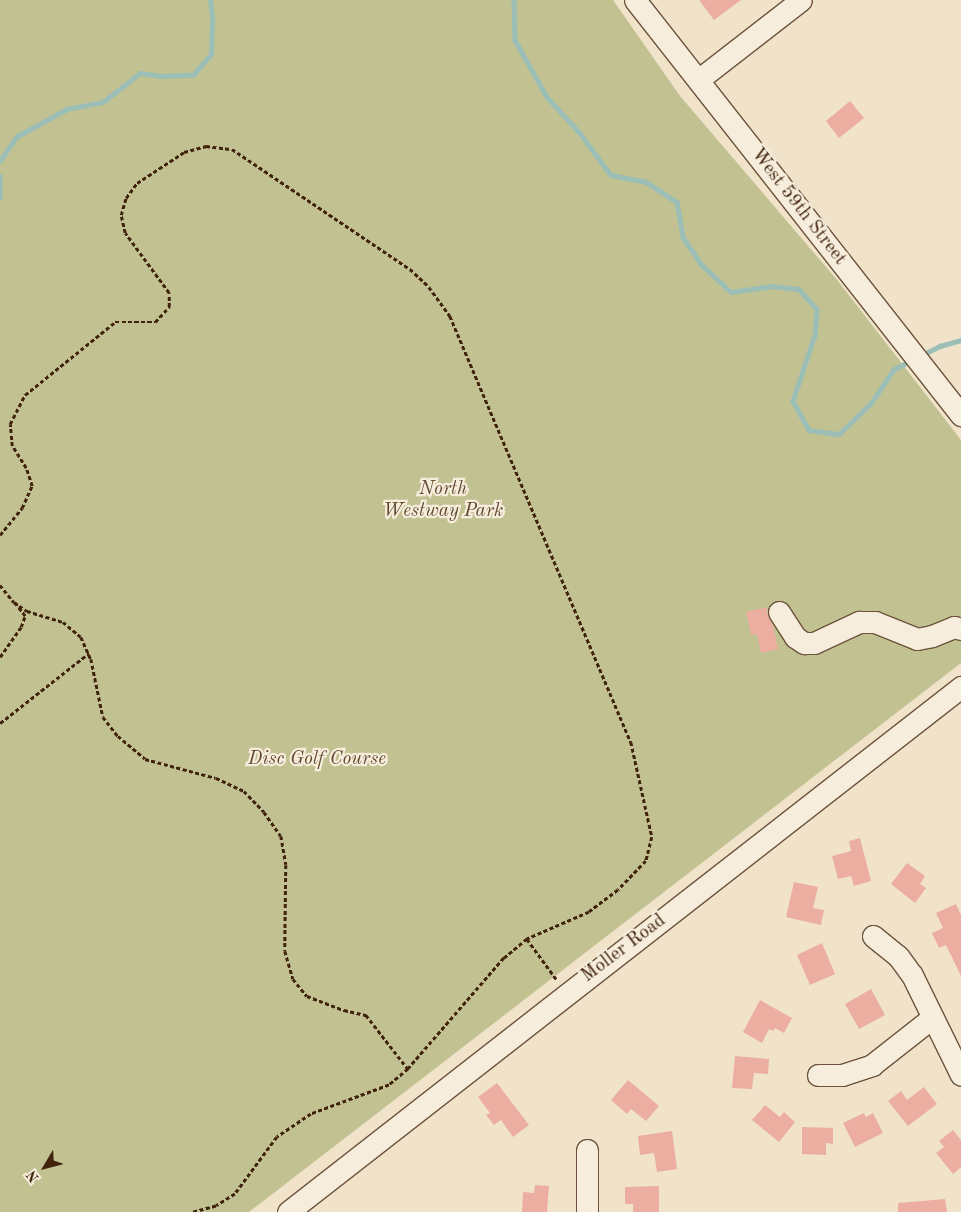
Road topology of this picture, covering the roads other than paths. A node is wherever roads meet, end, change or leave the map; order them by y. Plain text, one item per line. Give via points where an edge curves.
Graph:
1 (635, 0) edge
2 (802, 0) edge
3 (698, 80) junction
4 (961, 415) edge
5 (779, 612) dead end
6 (961, 629) edge
7 (961, 687) edge
8 (874, 936) dead end
9 (932, 1018) junction
10 (818, 1075) dead end
11 (961, 1075) edge
12 (587, 1150) dead end
13 (288, 1212) edge
14 (587, 1212) edge

1 - 3 street, West 59th Street
2 - 3 street
3 - 4 street, West 59th Street
5 - 6 street via 794,637 804,643 814,643 859,622 875,622 917,639 954,627
7 - 13 street, Moller Road
8 - 9 street via 893,951 910,972
9 - 10 street via 872,1064 842,1075
9 - 11 street
12 - 14 street

